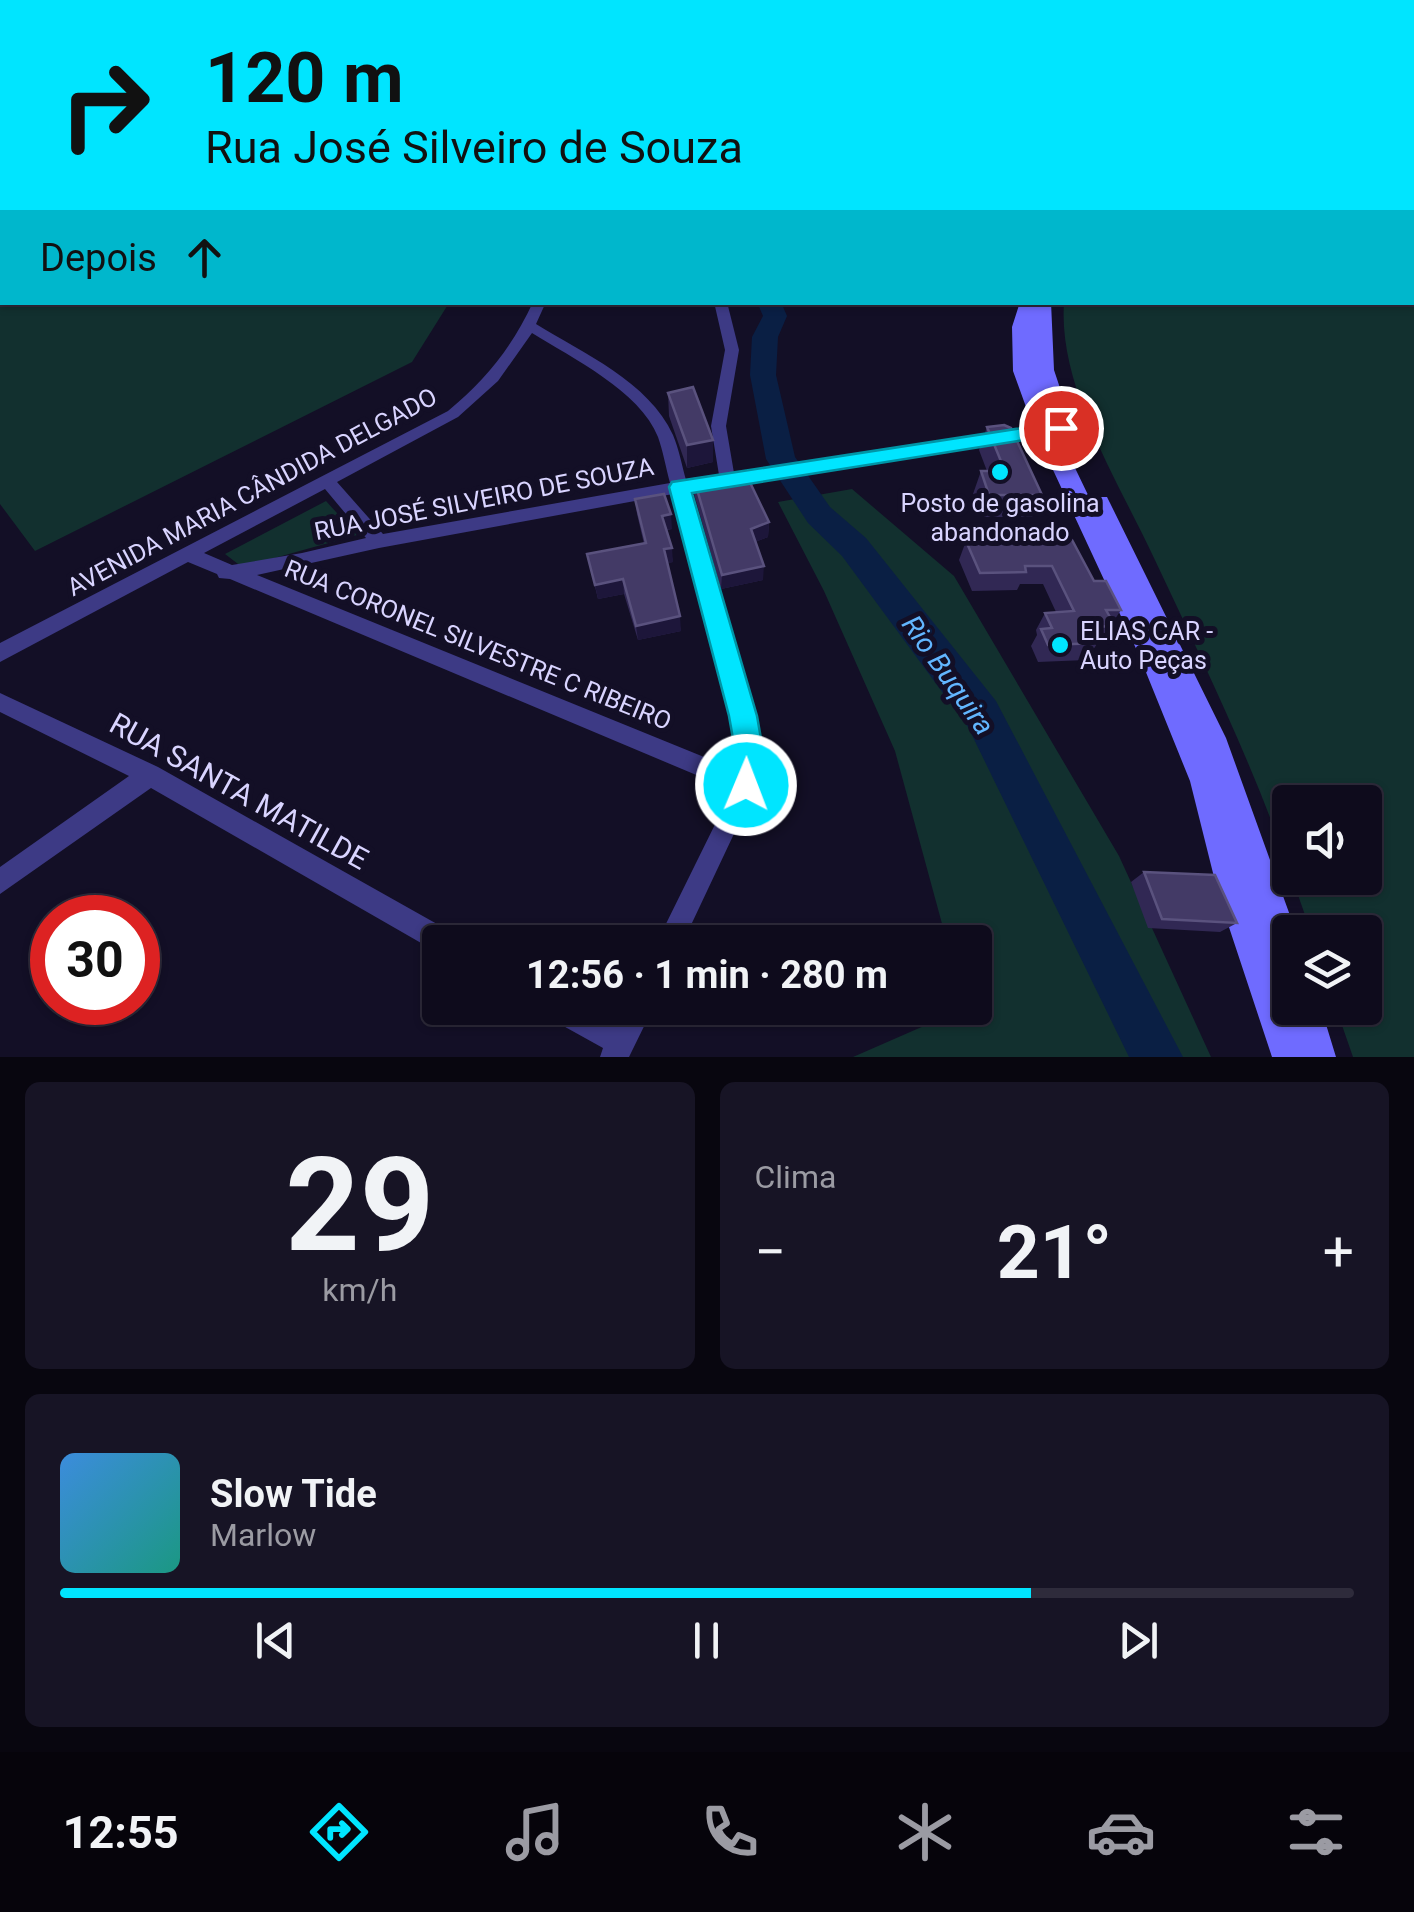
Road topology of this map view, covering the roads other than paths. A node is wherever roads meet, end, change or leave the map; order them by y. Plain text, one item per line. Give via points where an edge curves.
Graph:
1 (539, 305) edge
2 (721, 305) edge
3 (1028, 305) edge
4 (1042, 305) edge
5 (530, 326) junction
6 (1053, 429) junction
7 (327, 481) junction
8 (728, 481) junction
9 (680, 487) junction
10 (378, 541) junction
11 (190, 556) junction
12 (302, 560) junction
13 (226, 573) junction
14 (326, 608) junction
15 (0, 653) edge
16 (0, 702) edge
17 (150, 775) junction
18 (746, 785) junction
19 (0, 882) edge
20 (1272, 918) edge
21 (678, 925) edge
22 (422, 930) edge
23 (583, 1025) edge
24 (630, 1025) edge
25 (1307, 1025) edge
26 (618, 1050) edge
27 (1292, 1057) edge
28 (1316, 1057) edge

1 - 5 street, AVENIDA MARIA CÂNDIDA DELGADO
2 - 8 street via 733,353 718,424
3 - 6 main road via 1024,372
4 - 6 main road
5 - 7 street, AVENIDA MARIA CÂNDIDA DELGADO via 466,404
5 - 9 street via 620,385 655,417
6 - 8 street, RUA JOSÉ SILVEIRO DE SOUZA
6 - 20 main road via 1200,713
6 - 27 main road via 1206,781
7 - 10 street
7 - 11 street, AVENIDA MARIA CÂNDIDA DELGADO
8 - 9 street, RUA JOSÉ SILVEIRO DE SOUZA
9 - 10 street, RUA JOSÉ SILVEIRO DE SOUZA
9 - 18 street via 743,716
10 - 12 street, RUA JOSÉ SILVEIRO DE SOUZA
11 - 13 street, RUA CORONEL SILVESTRE C RIBEIRO
11 - 15 street, AVENIDA MARIA CÂNDIDA DELGADO
12 - 13 street, RUA JOSÉ SILVEIRO DE SOUZA
12 - 14 street via 282,580
13 - 14 street, RUA CORONEL SILVESTRE C RIBEIRO
14 - 18 street, RUA CORONEL SILVESTRE C RIBEIRO
16 - 17 street, RUA SANTA MATILDE
17 - 19 street
17 - 22 street, RUA SANTA MATILDE
18 - 21 street
23 - 26 street
24 - 26 street
25 - 28 main road

